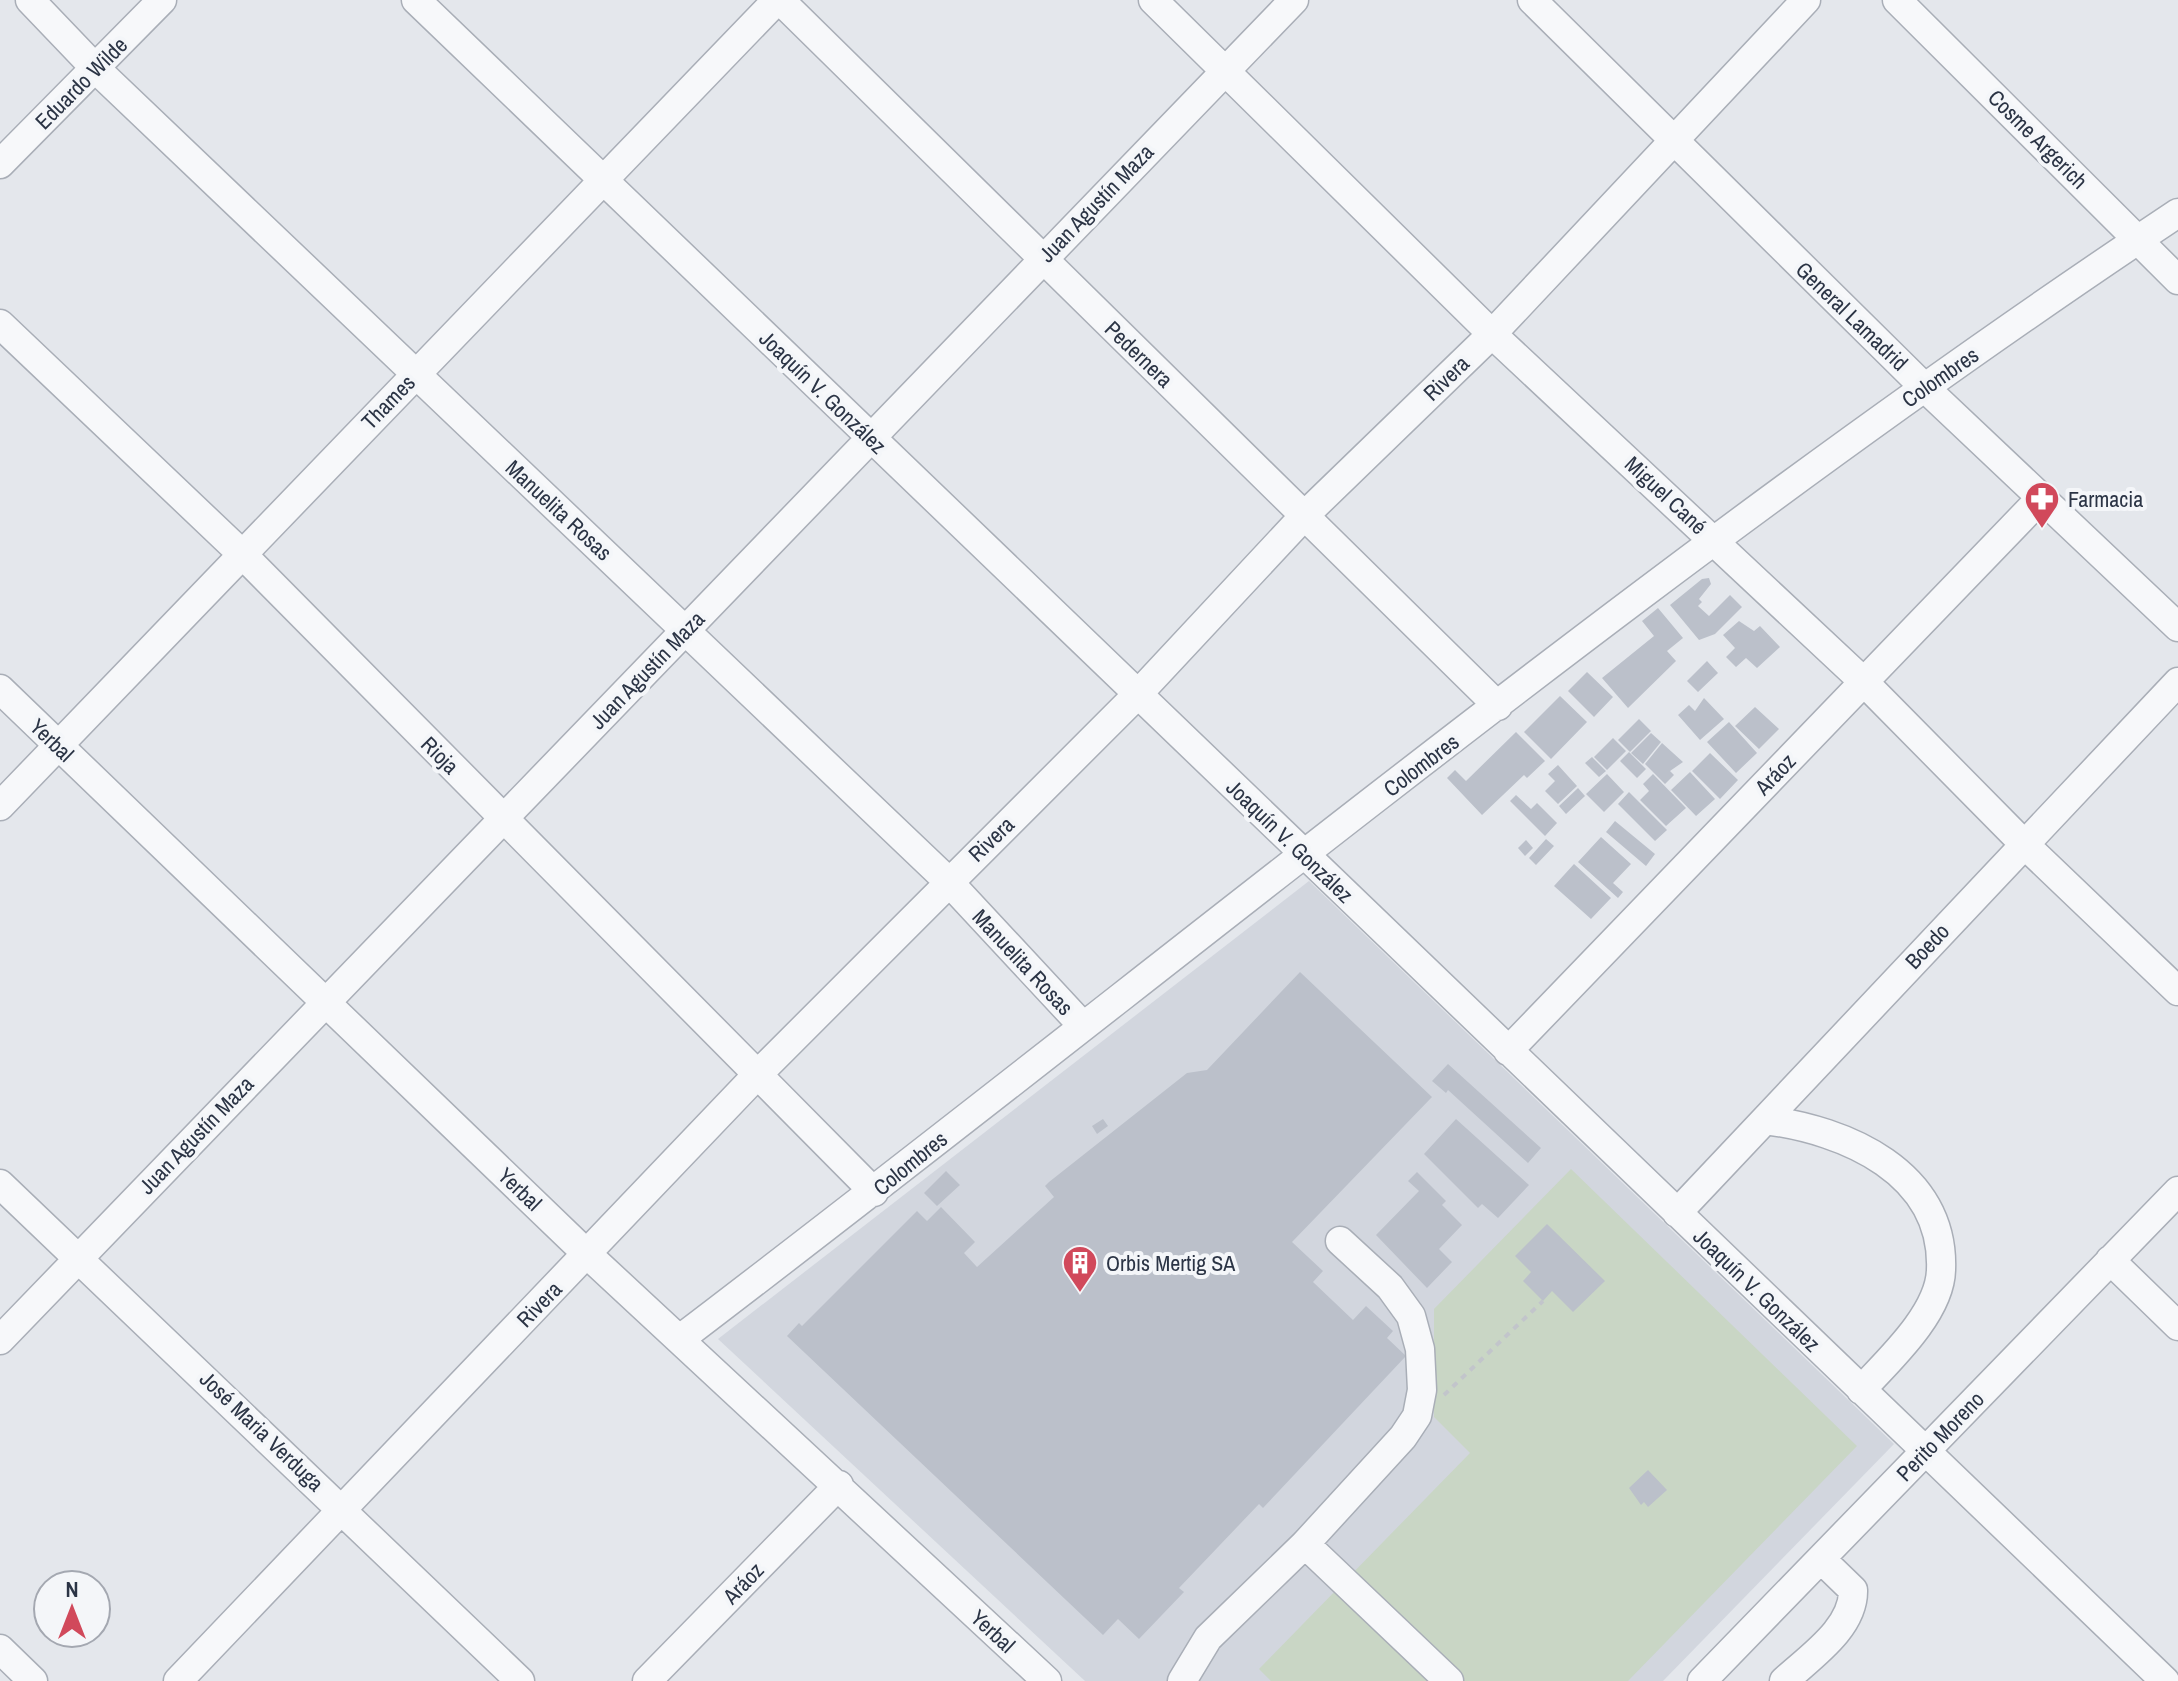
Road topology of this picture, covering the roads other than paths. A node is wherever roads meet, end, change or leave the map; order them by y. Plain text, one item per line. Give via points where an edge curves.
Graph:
1 (30, 0) edge
2 (162, 0) edge
3 (416, 0) edge
4 (779, 0) edge
5 (1153, 0) edge
6 (1294, 0) edge
7 (1532, 0) edge
8 (1806, 0) edge
9 (1897, 0) edge
10 (96, 69) junction
11 (1225, 69) junction
12 (1673, 141) junction
13 (0, 164) edge
14 (602, 180) junction
15 (2178, 213) edge
16 (2139, 239) junction
17 (1042, 260) junction
18 (2178, 280) edge
19 (0, 324) edge
20 (1492, 334) junction
21 (415, 374) junction
22 (1924, 387) junction
23 (869, 436) junction
24 (2042, 497) junction
25 (1305, 515) junction
26 (1714, 540) junction
27 (241, 553) junction
28 (2178, 627) edge
29 (687, 630) junction
30 (1864, 682) junction
31 (2178, 682) edge
32 (0, 689) edge
33 (1138, 694) junction
34 (1498, 706) junction
35 (58, 746) junction
36 (0, 806) edge
37 (503, 819) junction
38 (2023, 843) junction
39 (1304, 854) junction
40 (948, 881) junction
41 (2178, 991) edge
42 (326, 1000) junction
43 (1082, 1025) junction
44 (1508, 1051) junction
45 (757, 1075) junction
46 (1765, 1120) junction
47 (0, 1184) edge
48 (2178, 1191) edge
49 (874, 1192) junction
50 (1677, 1213) junction
51 (1340, 1241) dead end
52 (587, 1254) junction
53 (79, 1257) junction
54 (2110, 1260) junction
55 (2178, 1326) edge
56 (680, 1339) junction
57 (0, 1340) edge
58 (1861, 1390) junction
59 (1926, 1452) junction
60 (839, 1485) junction
61 (343, 1508) junction
62 (1305, 1544) junction
63 (1821, 1559) junction
64 (0, 1649) edge
65 (1711, 1678) edge
66 (33, 1681) edge
67 (178, 1681) edge
68 (520, 1681) edge
69 (647, 1681) edge
70 (1047, 1681) edge
71 (1182, 1681) edge
72 (1449, 1681) edge
73 (1784, 1681) edge
74 (2165, 1681) edge

1 - 10 street, Manuelita Rosas
2 - 10 street, Eduardo Wilde
3 - 14 street, Joaquín V. González
4 - 14 street, Thames
4 - 17 street, Pedernera
5 - 11 street, Miguel Cané
6 - 11 street, Juan Agustín Maza
7 - 12 street, General Lamadrid
8 - 12 street, Rivera
9 - 16 street, Cosme Argerich
10 - 13 street, Eduardo Wilde
10 - 21 street, Manuelita Rosas
11 - 17 street, Juan Agustín Maza
11 - 20 street, Miguel Cané
12 - 20 street, Rivera
12 - 22 street, General Lamadrid
14 - 21 street, Thames
14 - 23 street, Joaquín V. González
15 - 16 street, Colombres
16 - 18 street, Cosme Argerich
16 - 22 street, Colombres
17 - 23 street, Juan Agustín Maza
17 - 25 street, Pedernera
19 - 27 street, Rioja
20 - 25 street, Rivera
20 - 26 street, Miguel Cané
21 - 27 street, Thames
21 - 29 street, Manuelita Rosas
22 - 24 street, General Lamadrid
22 - 26 street, Colombres
23 - 29 street, Juan Agustín Maza
23 - 33 street, Joaquín V. González
24 - 28 street, General Lamadrid
24 - 30 street, Aráoz
25 - 33 street, Rivera
25 - 34 street, Pedernera
26 - 30 street, Miguel Cané
26 - 34 street, Colombres
27 - 35 street, Thames
27 - 37 street, Rioja
29 - 37 street, Juan Agustín Maza
29 - 40 street, Manuelita Rosas
30 - 38 street, Miguel Cané
30 - 44 street, Aráoz
31 - 38 street, Boedo
32 - 35 street, Yerbal
33 - 39 street, Joaquín V. González
33 - 40 street, Rivera
34 - 39 street, Colombres
35 - 36 street, Thames
35 - 42 street, Yerbal
37 - 42 street, Juan Agustín Maza
37 - 45 street, Rioja
38 - 41 street, Miguel Cané
38 - 46 street, Boedo
39 - 43 street, Colombres
39 - 44 street, Joaquín V. González
40 - 43 street, Manuelita Rosas
40 - 45 street, Rivera
42 - 52 street, Yerbal
42 - 53 street, Juan Agustín Maza
43 - 49 street, Colombres
44 - 50 street, Joaquín V. González
45 - 49 street, Rioja
45 - 52 street, Rivera
46 - 50 street, Boedo
46 - 58 street via 1807,1125 1855,1142 1895,1169 1922,1198 1935,1232 1942,1271 1929,1308
47 - 53 street, José Maria Verduga
48 - 54 street, Perito Moreno
49 - 56 street, Colombres
50 - 58 street, Joaquín V. González
51 - 62 street via 1390,1287 1411,1316 1420,1349 1422,1390 1417,1416 1403,1437
52 - 56 street, Yerbal
52 - 61 street, Rivera
53 - 57 street, Juan Agustín Maza
53 - 61 street, José Maria Verduga
54 - 55 street
54 - 59 street, Perito Moreno
56 - 60 street, Yerbal
58 - 59 street, Joaquín V. González
59 - 63 street, Perito Moreno
59 - 74 street, Joaquín V. González
60 - 69 street, Aráoz
60 - 70 street, Yerbal
61 - 67 street, Rivera
61 - 68 street, José Maria Verduga
62 - 71 street via 1208,1638
62 - 72 street
63 - 65 street, Perito Moreno
63 - 73 street via 1853,1590 1854,1604 1841,1627
64 - 66 street

